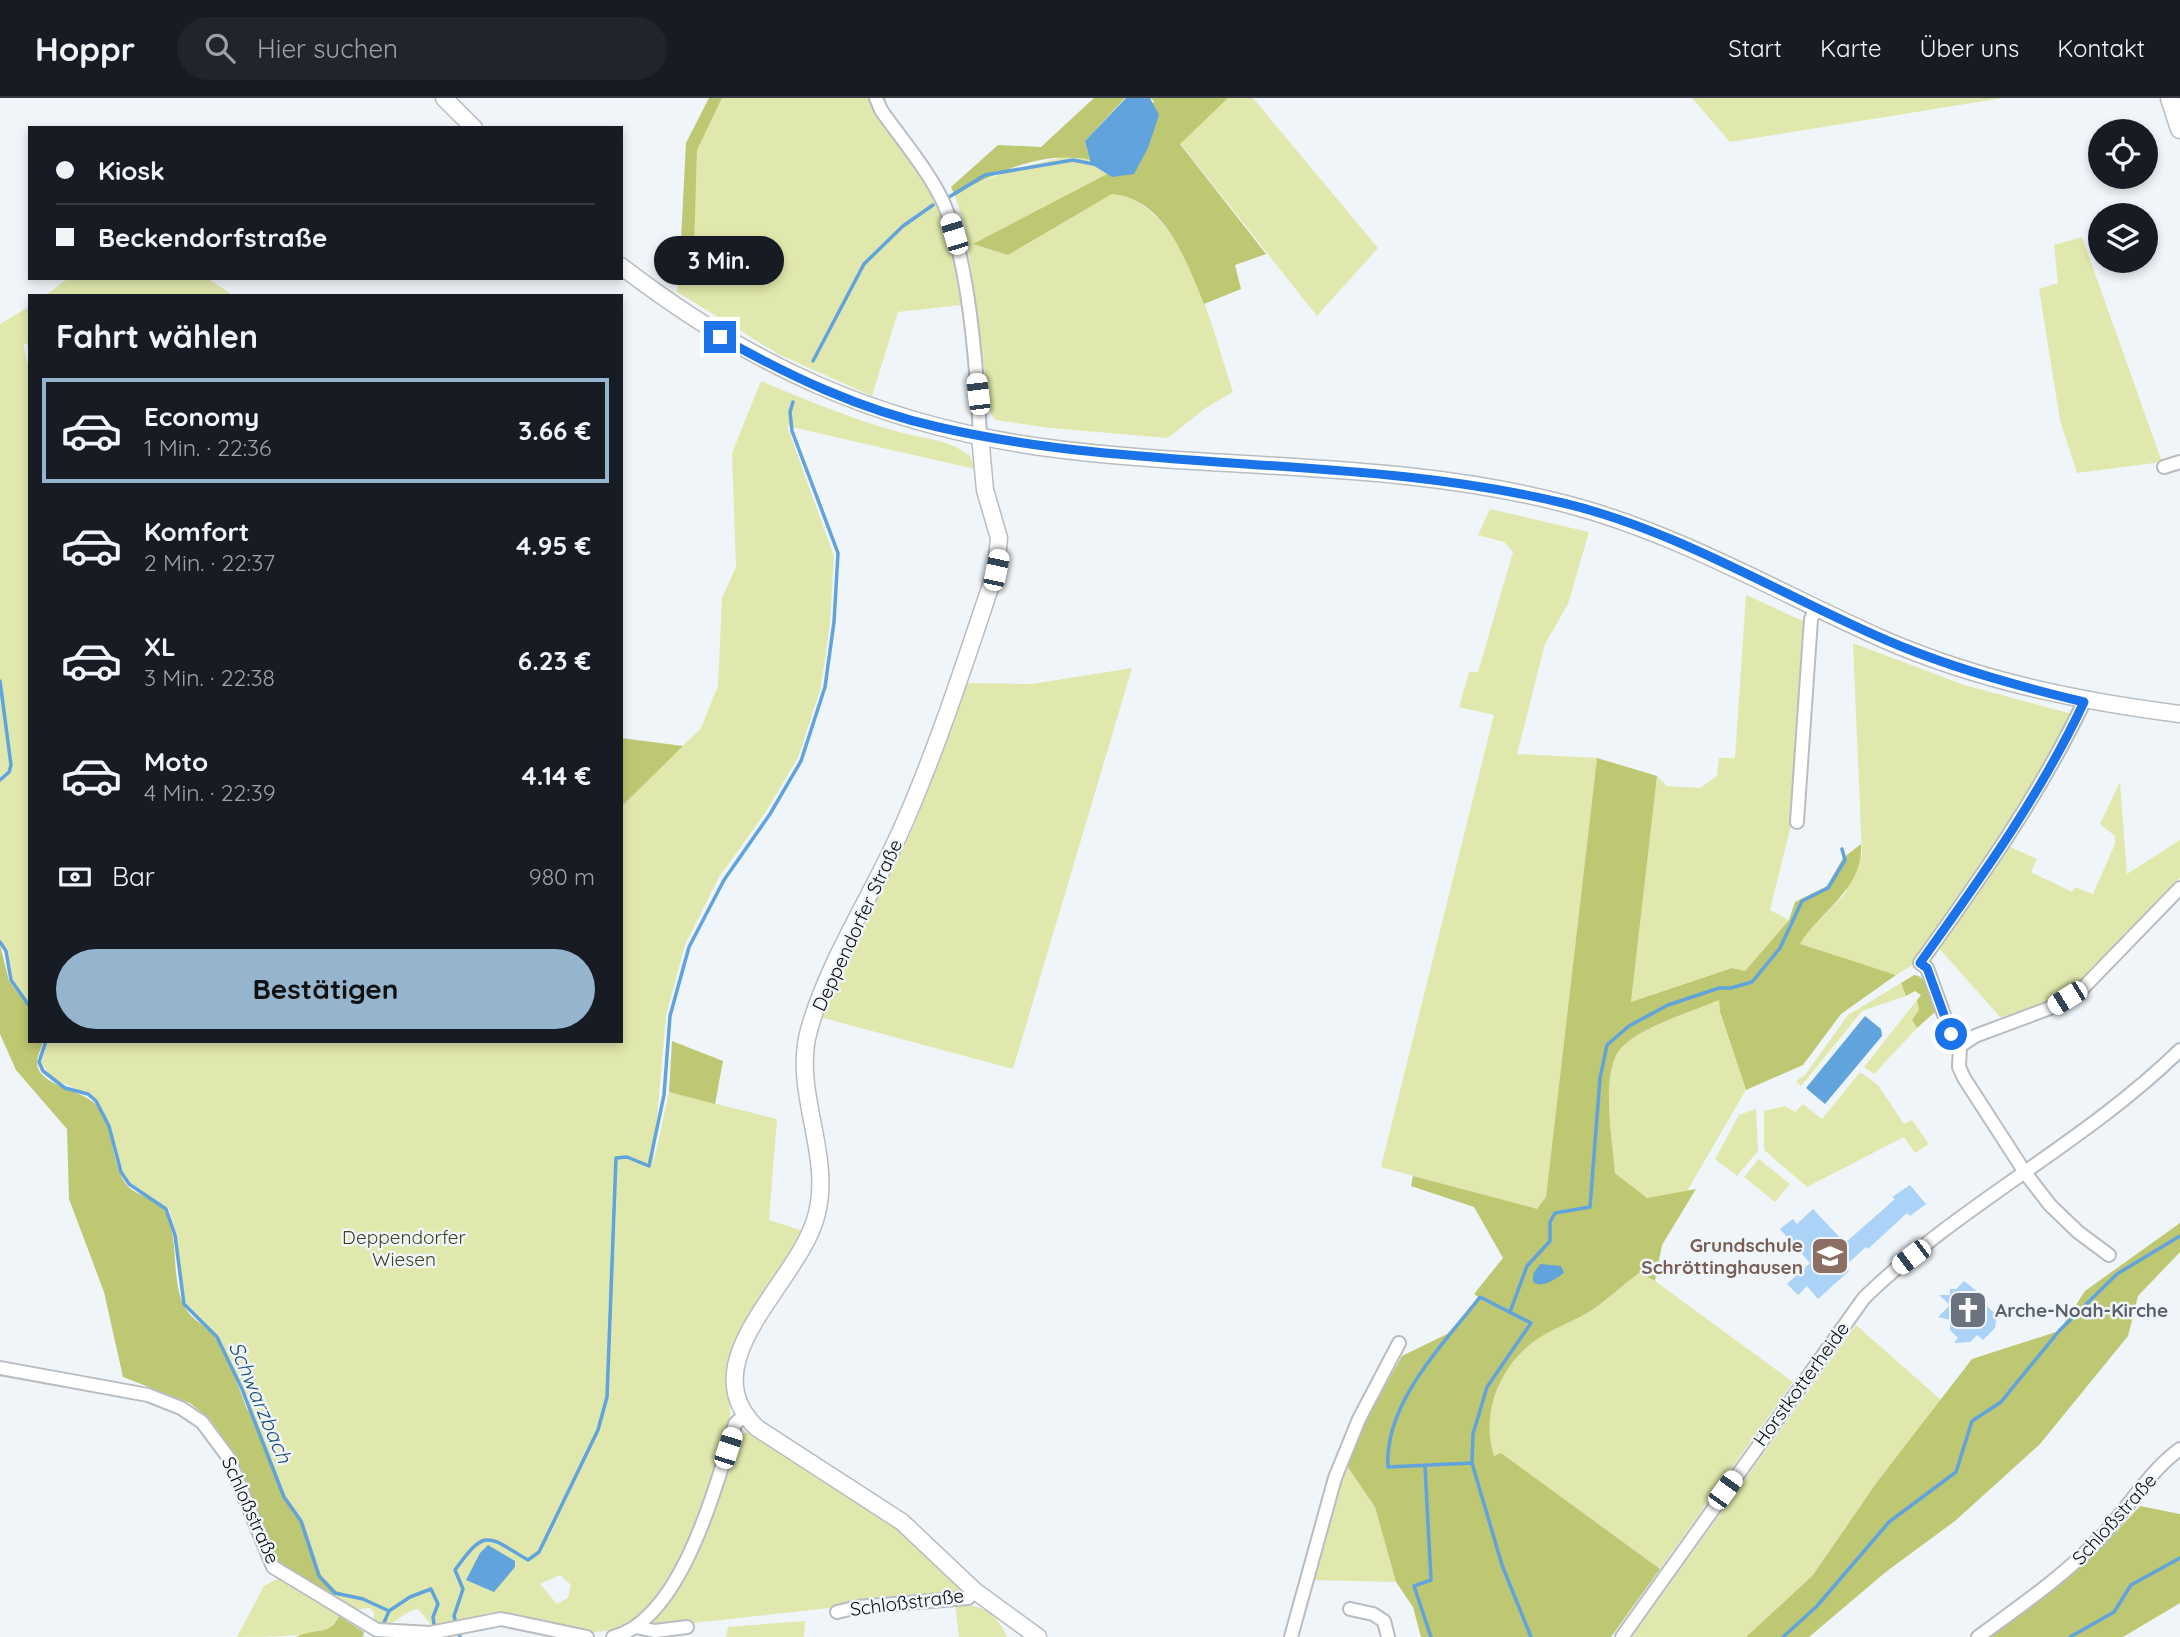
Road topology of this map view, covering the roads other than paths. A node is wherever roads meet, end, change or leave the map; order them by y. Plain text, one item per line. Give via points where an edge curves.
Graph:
1 (444, 98) edge
2 (876, 98) edge
3 (2170, 98) edge
4 (472, 126) edge
5 (2180, 129) edge
6 (623, 267) edge
7 (980, 436) junction
8 (2180, 462) edge
9 (2164, 467) dead end
10 (1816, 608) junction
11 (2084, 702) junction
12 (2180, 714) edge
13 (1797, 822) dead end
14 (2180, 888) edge
15 (1961, 1046) junction
16 (2180, 1050) edge
17 (2026, 1174) junction
18 (2109, 1255) dead end
19 (1399, 1343) dead end
20 (0, 1368) edge
21 (744, 1415) junction
22 (2180, 1449) edge
23 (975, 1591) junction
24 (1350, 1609) dead end
25 (837, 1612) dead end
26 (636, 1627) junction
27 (688, 1627) dead end
28 (587, 1637) edge
29 (612, 1637) edge
30 (1038, 1637) edge
31 (1291, 1637) edge
32 (1388, 1637) edge
33 (1622, 1637) edge
34 (1978, 1637) edge

1 - 4 street
2 - 7 street via 939,193 952,227 971,335
3 - 5 main road
6 - 7 street via 753,356 852,401
7 - 10 street via 1042,447 1484,486 1566,503 1633,524
7 - 21 street, Deppendorfer Straße via 985,490 999,538 996,570 906,819 809,1028 805,1081 821,1163 817,1215 805,1249 741,1344 736,1379
8 - 9 street
10 - 11 street via 1890,642
10 - 13 street via 1811,619
11 - 12 street
11 - 15 street via 2006,843 1920,963 1927,968 1951,1034
14 - 15 street via 2083,988 2050,1009 1975,1035
15 - 17 street via 1959,1067 1964,1078
16 - 17 street, Horstkotterheide
17 - 18 street via 2063,1219
17 - 33 street, Horstkotterheide via 1889,1274 1864,1298
19 - 31 street via 1335,1478
20 - 28 street, Schloßstraße via 122,1390 181,1408 202,1422 228,1457 273,1567 377,1630 453,1631 501,1619
21 - 23 street via 902,1522
21 - 26 street via 735,1424 686,1559 653,1611
22 - 34 street, Schloßstraße via 2072,1565
23 - 25 street, Schloßstraße via 968,1598
23 - 30 street
24 - 32 street via 1384,1621
26 - 27 street via 655,1631
26 - 29 street

